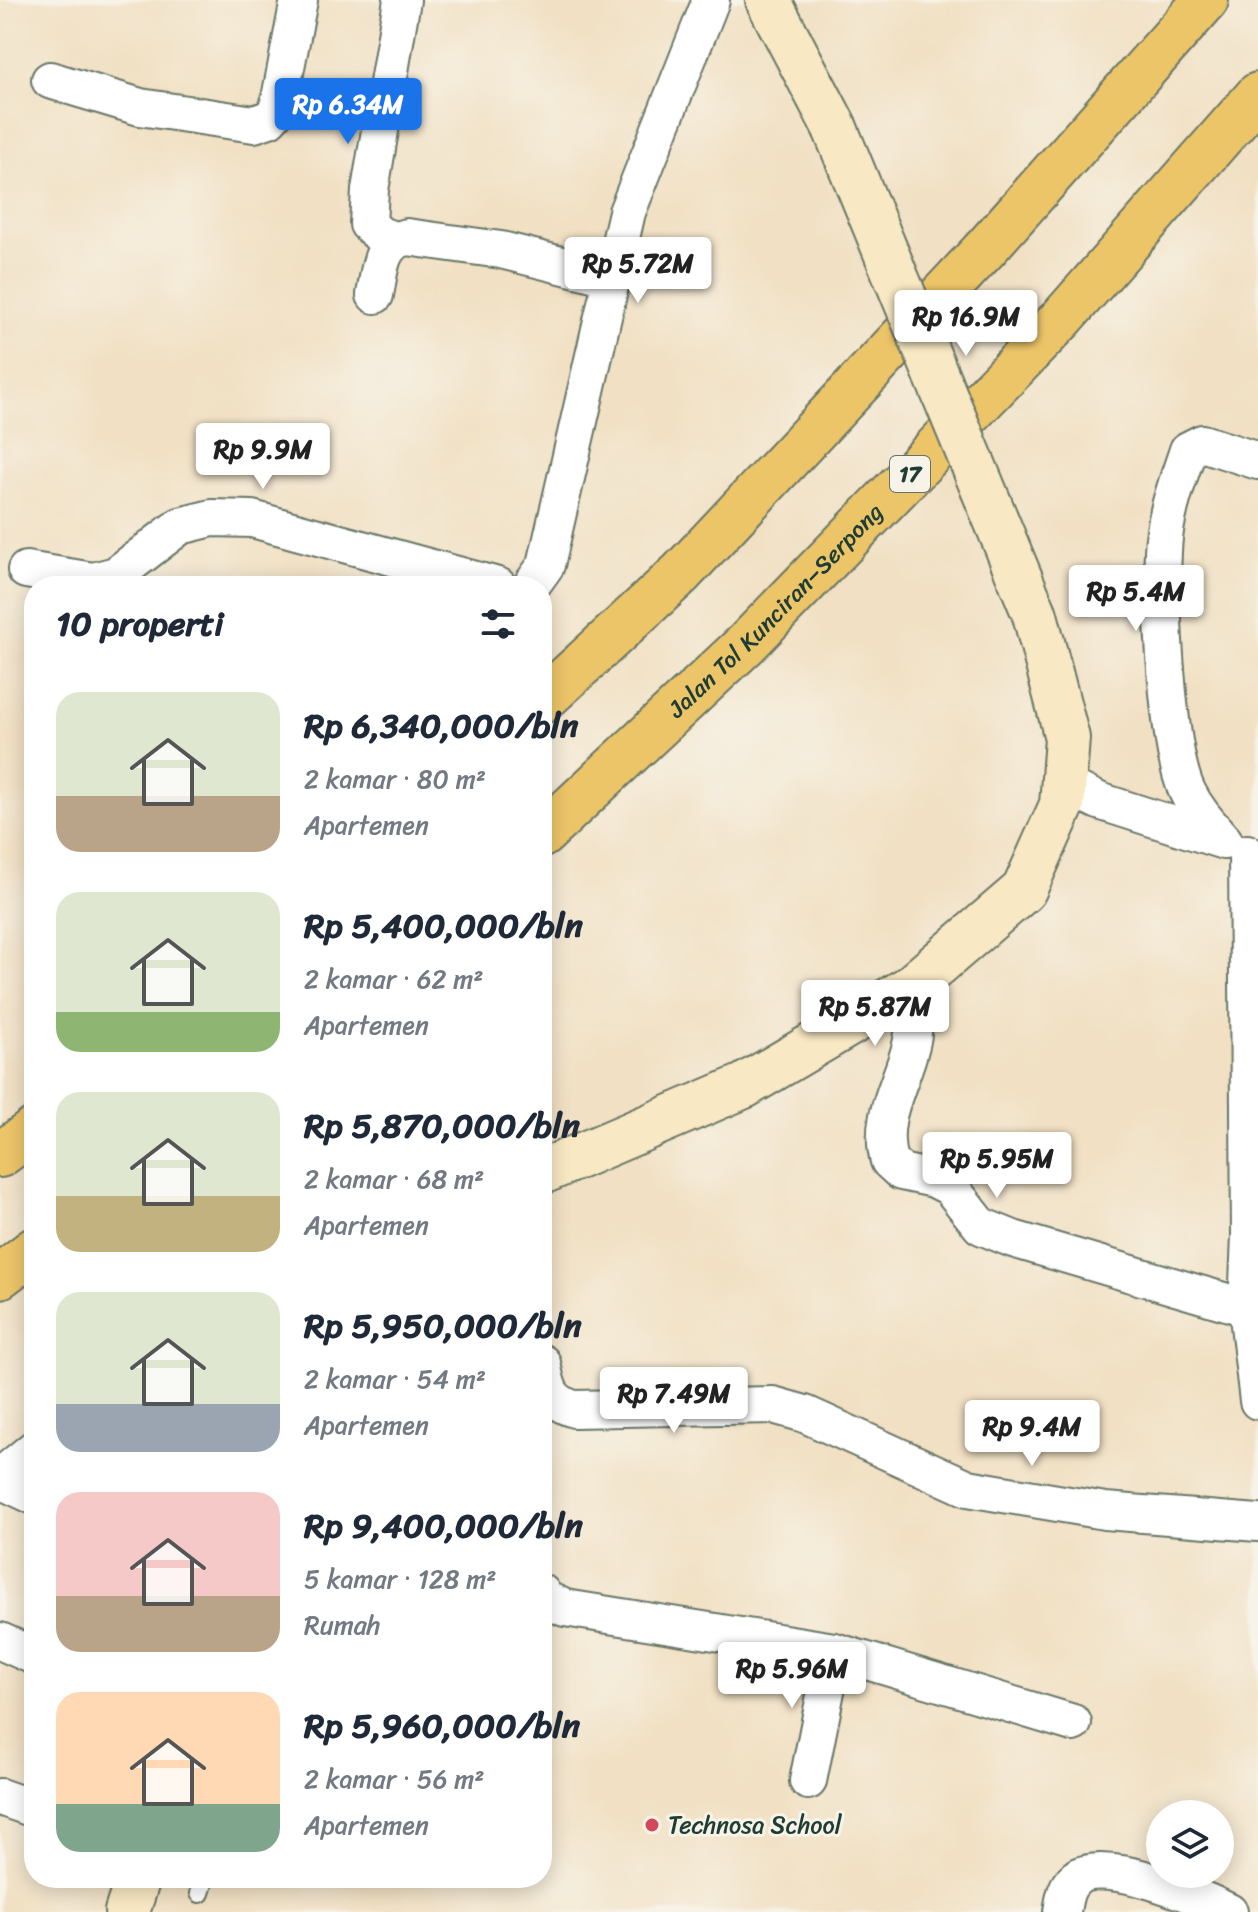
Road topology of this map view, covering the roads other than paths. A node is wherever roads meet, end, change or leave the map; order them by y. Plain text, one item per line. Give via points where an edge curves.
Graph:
1 (299, 0) edge
2 (402, 0) edge
3 (711, 0) edge
4 (768, 0) edge
5 (1206, 0) edge
6 (50, 80) dead end
7 (1258, 95) edge
8 (394, 240) junction
9 (613, 278) junction
10 (375, 295) dead end
11 (1258, 461) edge
12 (26, 570) dead end
13 (63, 576) edge
14 (112, 576) edge
15 (461, 576) edge
16 (538, 576) edge
17 (552, 692) edge
18 (1064, 784) junction
19 (552, 826) edge
20 (1243, 850) edge
21 (910, 988) junction
22 (1254, 1043) edge
23 (24, 1137) edge
24 (0, 1155) edge
25 (552, 1168) edge
26 (24, 1258) edge
27 (0, 1276) edge
28 (1247, 1308) junction
29 (552, 1398) edge
30 (1258, 1401) edge
31 (24, 1458) edge
32 (0, 1479) edge
33 (24, 1491) edge
34 (1258, 1523) edge
35 (552, 1602) edge
36 (0, 1641) edge
37 (834, 1651) junction
38 (24, 1652) edge
39 (1073, 1723) dead end
40 (808, 1781) dead end
41 (0, 1797) edge
42 (24, 1805) edge
43 (135, 1888) edge
44 (127, 1912) edge
45 (1062, 1912) edge
46 (1229, 1912) edge

1 - 6 street via 278,109 254,124 140,107
2 - 8 street via 368,224
3 - 9 street via 627,212
4 - 18 street, bridge via 834,126 1035,615 1067,738
5 - 17 highway via 986,248 681,573
7 - 19 highway, Jalan Tol Kunciran–Serpong / 17 via 1063,317 747,643
8 - 9 street via 407,237 501,250
8 - 10 street via 385,249
9 - 16 street via 546,565
11 - 20 street via 1202,443 1188,450 1172,496 1163,550 1168,675 1185,787 1198,813
12 - 13 street
14 - 15 street via 180,526 212,518 252,519
18 - 20 street
18 - 21 street via 1062,805 1024,890
20 - 22 street
21 - 25 street via 744,1086
21 - 28 street via 915,1023 885,1122 889,1161 901,1172 950,1187 968,1213 991,1230
22 - 28 street
23 - 24 highway
26 - 27 highway
28 - 30 street
29 - 34 street via 574,1409 773,1405 805,1414 968,1488 1105,1511
31 - 32 street
32 - 33 street
35 - 37 street via 611,1618
36 - 38 street
37 - 39 street
37 - 40 street
41 - 42 street
43 - 44 street
45 - 46 street via 1067,1889 1091,1871 1118,1872

